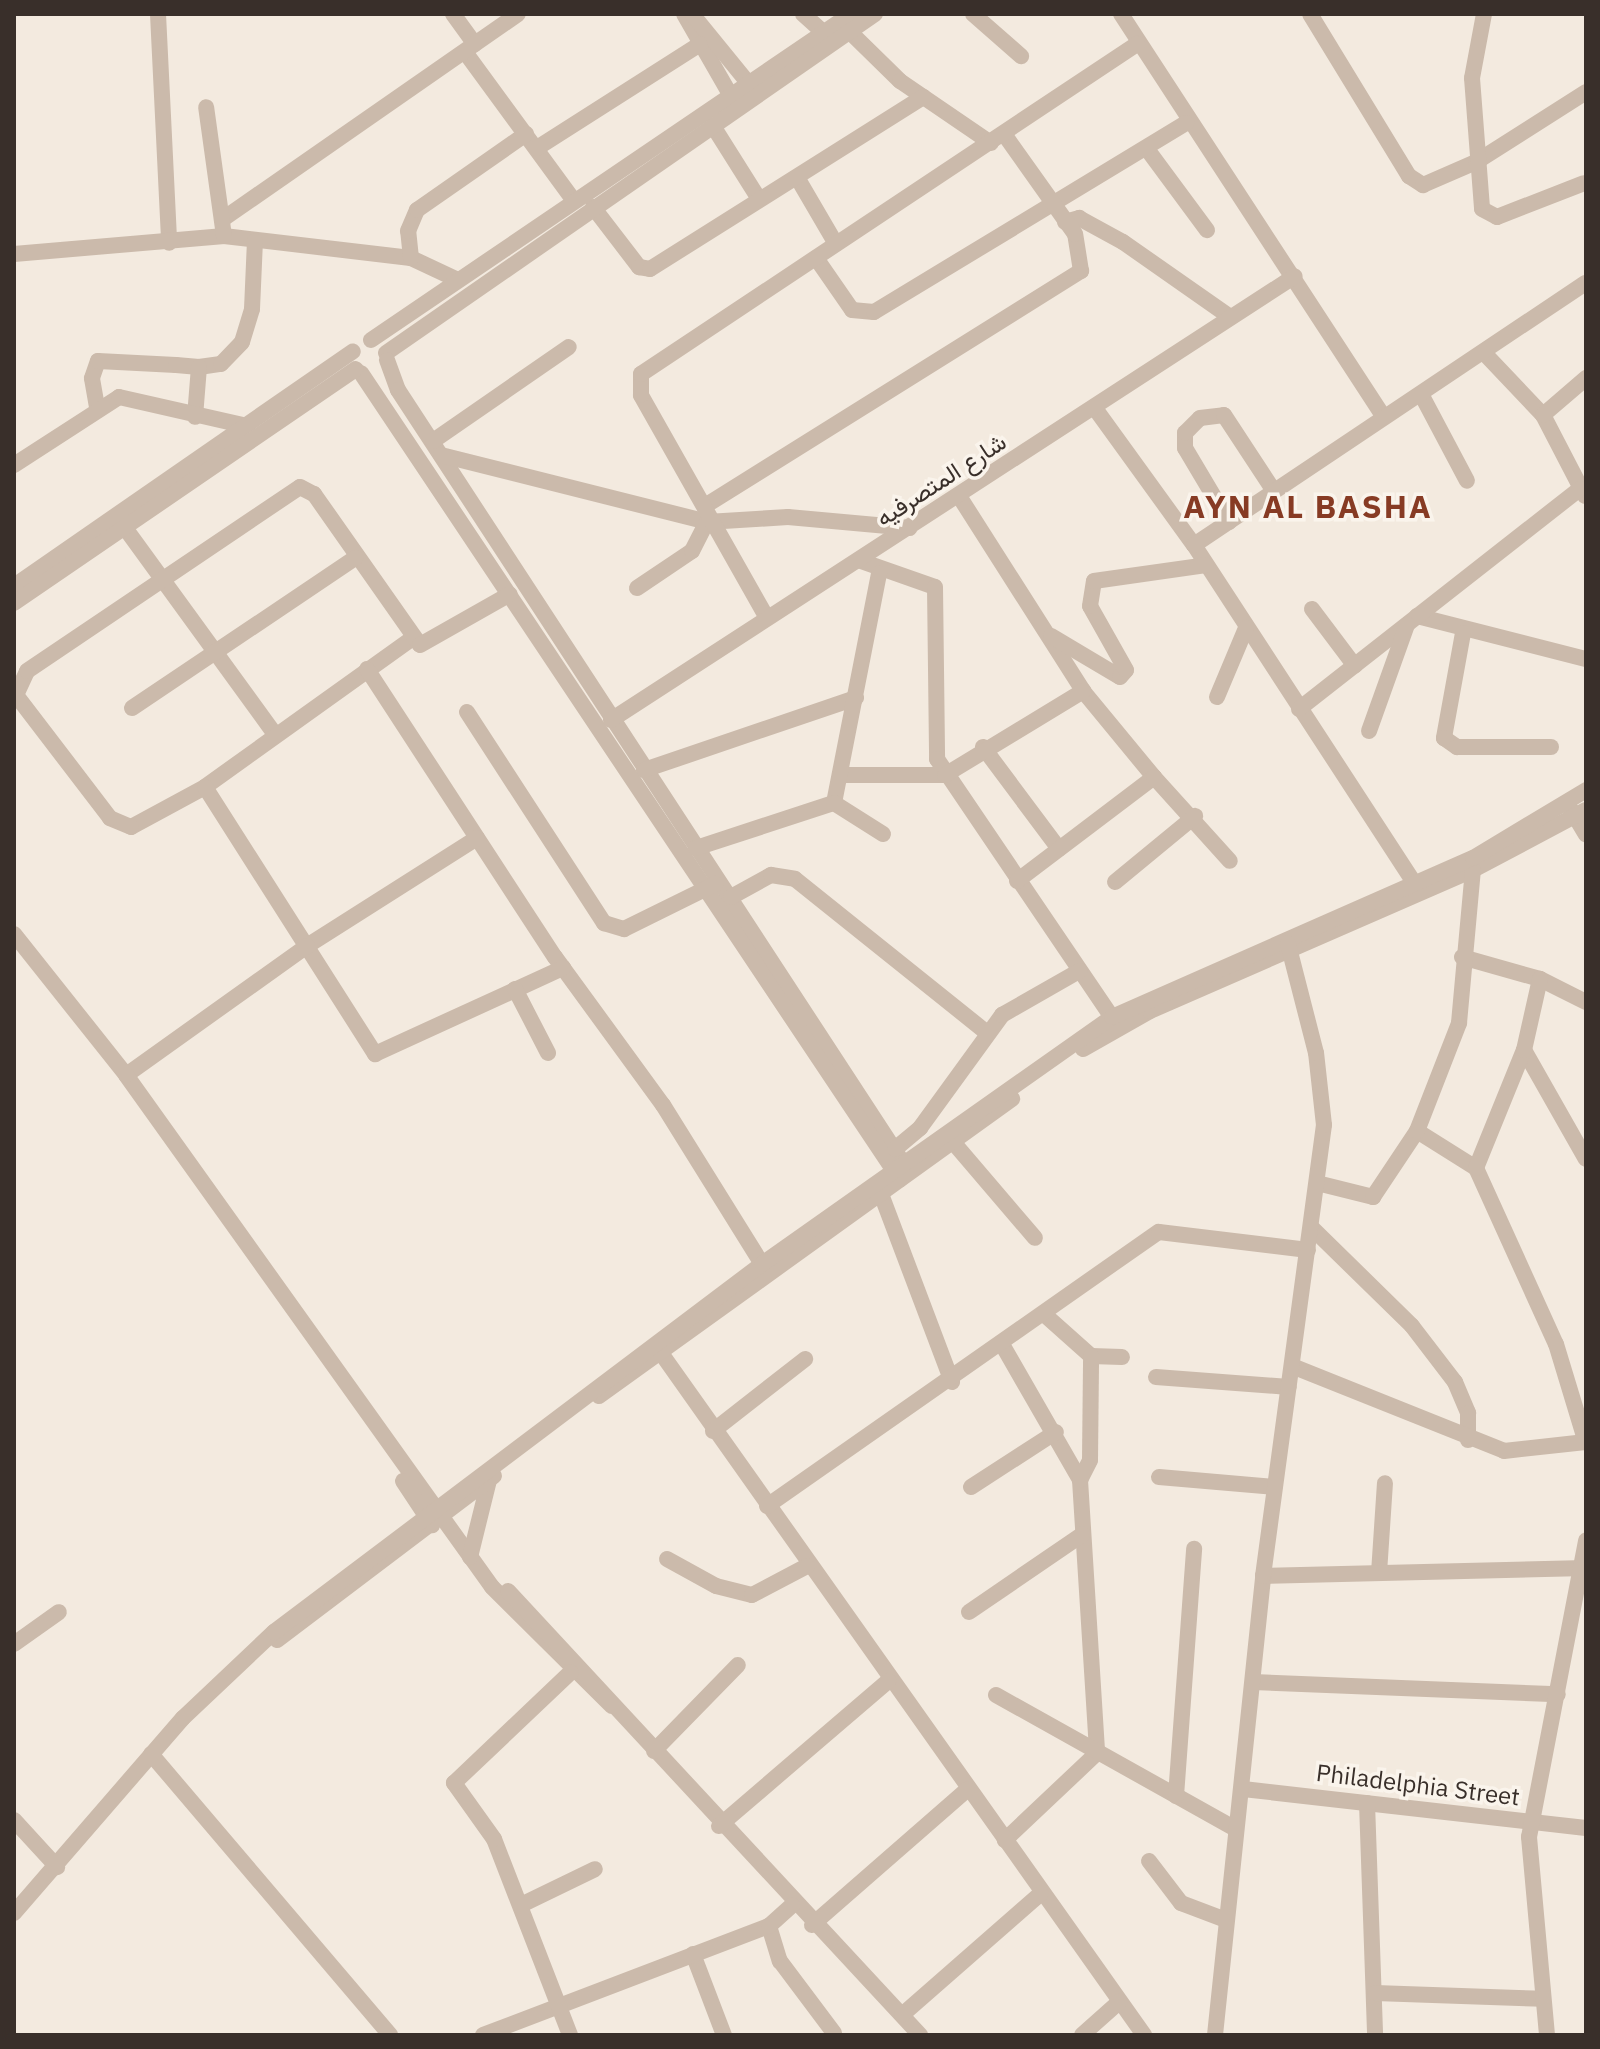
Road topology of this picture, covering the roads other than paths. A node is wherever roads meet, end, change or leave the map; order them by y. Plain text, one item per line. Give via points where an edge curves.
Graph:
1 (158, 14) edge
2 (453, 14) edge
3 (518, 14) edge
4 (684, 14) edge
5 (692, 14) edge
6 (803, 14) edge
7 (851, 14) edge
8 (875, 14) edge
9 (973, 14) edge
10 (1121, 14) edge
11 (1310, 14) edge
12 (1484, 14) edge
13 (850, 32) junction
14 (824, 33) junction
15 (700, 44) junction
16 (1137, 44) junction
17 (470, 48) junction
18 (1021, 56) dead end
19 (752, 89) junction
20 (1586, 92) edge
21 (923, 97) junction
22 (733, 101) junction
23 (206, 107) dead end
24 (1186, 123) junction
25 (713, 126) junction
26 (526, 134) junction
27 (998, 139) junction
28 (537, 148) junction
29 (1147, 149) junction
30 (1476, 162) junction
31 (798, 179) junction
32 (1584, 183) dead end
33 (572, 198) junction
34 (759, 199) junction
35 (1049, 203) junction
36 (593, 207) junction
37 (1065, 222) junction
38 (224, 227) junction
39 (1207, 230) dead end
40 (255, 241) junction
41 (169, 243) junction
42 (836, 244) junction
43 (14, 254) edge
44 (411, 258) junction
45 (816, 258) junction
46 (1295, 276) junction
47 (456, 279) junction
48 (1586, 283) edge
49 (1230, 317) junction
50 (371, 340) junction
51 (569, 347) dead end
52 (353, 351) junction
53 (1486, 355) junction
54 (386, 357) junction
55 (199, 367) junction
56 (359, 371) junction
57 (1586, 378) edge
58 (1421, 394) junction
59 (97, 407) junction
60 (1094, 407) junction
61 (1543, 415) junction
62 (195, 417) junction
63 (1384, 417) junction
64 (242, 425) junction
65 (437, 448) junction
66 (14, 465) edge
67 (1467, 481) dead end
68 (1274, 491) junction
69 (1583, 493) edge
70 (959, 496) junction
71 (708, 504) junction
72 (120, 520) junction
73 (707, 522) junction
74 (1229, 522) junction
75 (910, 528) junction
76 (1194, 545) junction
77 (355, 558) junction
78 (861, 561) junction
79 (1206, 565) junction
80 (879, 573) junction
81 (160, 576) junction
82 (14, 586) edge
83 (637, 588) dead end
84 (510, 594) junction
85 (14, 603) edge
86 (1312, 609) dead end
87 (767, 618) junction
88 (1412, 621) junction
89 (1246, 628) junction
90 (1463, 633) junction
91 (1050, 635) junction
92 (410, 640) junction
93 (215, 653) junction
94 (1586, 659) edge
95 (1355, 666) junction
96 (367, 669) junction
97 (1083, 691) junction
98 (1217, 697) dead end
99 (856, 698) junction
100 (132, 708) dead end
101 (1299, 709) junction
102 (467, 712) dead end
103 (611, 720) junction
104 (1369, 731) dead end
105 (274, 733) junction
106 (983, 747) junction
107 (1551, 747) dead end
108 (644, 770) junction
109 (840, 775) junction
110 (945, 775) junction
111 (1154, 777) junction
112 (205, 787) junction
113 (834, 803) junction
114 (1580, 805) edge
115 (1195, 816) junction
116 (883, 834) dead end
117 (1586, 835) edge
118 (477, 838) junction
119 (696, 848) junction
120 (1059, 849) junction
121 (1230, 861) dead end
122 (1473, 870) junction
123 (1017, 881) junction
124 (1115, 882) dead end
125 (1415, 884) junction
126 (712, 885) junction
127 (731, 897) junction
128 (14, 934) edge
129 (307, 946) junction
130 (1288, 946) junction
131 (1462, 957) junction
132 (563, 968) junction
133 (1079, 971) junction
134 (1540, 979) junction
135 (515, 989) junction
136 (1586, 1002) edge
137 (1112, 1017) junction
138 (985, 1031) junction
139 (1524, 1050) junction
140 (548, 1053) dead end
141 (126, 1075) junction
142 (1417, 1131) junction
143 (953, 1142) junction
144 (1586, 1159) edge
145 (901, 1167) junction
146 (1476, 1168) junction
147 (1317, 1183) junction
148 (881, 1194) junction
149 (1311, 1227) junction
150 (1035, 1238) dead end
151 (1308, 1250) junction
152 (762, 1264) junction
153 (1045, 1315) junction
154 (1003, 1346) junction
155 (661, 1353) junction
156 (1091, 1356) junction
157 (1122, 1357) dead end
158 (805, 1359) dead end
159 (1292, 1366) junction
160 (1156, 1377) dead end
161 (952, 1382) junction
162 (1289, 1387) junction
163 (713, 1431) junction
164 (1056, 1432) junction
165 (1468, 1440) junction
166 (1586, 1443) edge
167 (1159, 1477) dead end
168 (489, 1480) junction
169 (1080, 1480) junction
170 (1385, 1483) dead end
171 (971, 1487) dead end
172 (1275, 1487) junction
173 (767, 1506) junction
174 (434, 1518) junction
175 (1083, 1534) junction
176 (1586, 1540) edge
177 (1194, 1549) dead end
178 (470, 1557) junction
179 (667, 1559) dead end
180 (807, 1566) junction
181 (1584, 1568) edge
182 (482, 1571) junction
183 (1379, 1573) junction
184 (1263, 1576) junction
185 (59, 1612) dead end
186 (969, 1612) dead end
187 (14, 1644) edge
188 (738, 1665) dead end
189 (571, 1672) junction
190 (888, 1681) junction
191 (1253, 1682) junction
192 (1558, 1694) junction
193 (996, 1695) dead end
194 (612, 1706) junction
195 (654, 1751) junction
196 (1097, 1753) junction
197 (151, 1754) junction
198 (1243, 1789) junction
199 (967, 1790) junction
200 (1176, 1796) junction
201 (1367, 1803) junction
202 (14, 1820) edge
203 (1536, 1823) junction
204 (719, 1826) junction
205 (1234, 1828) junction
206 (1586, 1828) edge
207 (1005, 1840) junction
208 (1149, 1861) dead end
209 (57, 1867) junction
210 (595, 1869) dead end
211 (1040, 1894) junction
212 (521, 1905) junction
213 (792, 1905) junction
214 (14, 1913) edge
215 (1226, 1920) junction
216 (812, 1925) junction
217 (769, 1926) junction
218 (693, 1954) junction
219 (1375, 1993) junction
220 (1543, 1999) junction
221 (1119, 2002) junction
222 (560, 2004) junction
223 (902, 2015) junction
224 (834, 2033) dead end
225 (390, 2035) edge
226 (483, 2035) edge
227 (570, 2035) edge
228 (724, 2035) edge
229 (920, 2035) edge
230 (1082, 2035) edge
231 (1144, 2035) edge
232 (1215, 2035) edge
233 (1375, 2035) edge
234 (1547, 2035) edge

1 - 41 street
2 - 17 street
3 - 17 street
4 - 15 street
5 - 19 street
6 - 14 street
7 - 14 street
8 - 13 street
9 - 18 street
10 - 16 street
11 - 30 street via 1415,182 1430,185
12 - 30 street via 1472,78
13 - 19 street
13 - 21 street
14 - 19 street
15 - 22 street
15 - 28 street
16 - 24 street
16 - 27 street
17 - 26 street
17 - 38 street
19 - 22 street
20 - 30 street
21 - 27 street
21 - 31 street
22 - 25 street
22 - 33 street
23 - 38 street
24 - 29 street
24 - 46 street
25 - 34 street
25 - 36 street
26 - 28 street
26 - 44 street via 421,206 408,231
27 - 35 street
27 - 42 street
28 - 33 street
29 - 35 street
29 - 39 street
30 - 32 street via 1482,209 1491,217
31 - 34 street
31 - 42 street
33 - 47 street
34 - 36 street via 643,270
35 - 37 street
35 - 45 street via 874,312 852,310
36 - 54 street
37 - 49 street via 1079,218 1123,242
37 - 71 street via 1084,257 1066,286
38 - 40 street
38 - 41 street
40 - 44 street
40 - 55 street via 252,309 242,342 221,364
41 - 43 street
42 - 45 street
44 - 47 street
45 - 71 street via 641,374 641,395
46 - 49 street, شارع المتصرفيه
46 - 63 street
47 - 50 street
48 - 53 street
49 - 60 street, شارع المتصرفيه
50 - 52 street
50 - 54 street
51 - 65 street
52 - 56 street
52 - 64 street
53 - 58 street
53 - 61 street
54 - 56 street via 380,371
54 - 65 street
55 - 59 street via 98,361 92,378
55 - 62 street
56 - 72 street
56 - 84 street
57 - 61 street
58 - 63 street
58 - 67 street
59 - 62 street via 119,397
59 - 66 street
60 - 70 street, شارع المتصرفيه
60 - 76 street
61 - 69 street
62 - 64 street
63 - 68 street
64 - 72 street
65 - 73 street
65 - 103 street
68 - 74 street
68 - 74 street via 1224,415 1200,418 1185,433 1185,448
69 - 88 street
70 - 75 street, شارع المتصرفيه
70 - 91 street
71 - 73 street
72 - 81 street
72 - 82 street
72 - 85 street
73 - 75 street via 788,517
73 - 83 street via 692,551
73 - 87 street
74 - 76 street
75 - 78 street, شارع المتصرفيه
76 - 79 street
77 - 81 street via 314,494 300,487
77 - 92 street
77 - 93 street
78 - 80 street
78 - 87 street, شارع المتصرفيه
79 - 89 street
79 - 91 street via 1094,581 1090,606 1126,670 1120,677
80 - 99 street
80 - 110 street via 935,587 933,743
81 - 93 street
81 - 112 street via 27,671 16,695 116,823 138,824
84 - 92 street via 429,645
84 - 126 street
86 - 95 street
87 - 103 street, شارع المتصرفيه
88 - 90 street
88 - 95 street
88 - 104 street
89 - 98 street
89 - 101 street
90 - 94 street
90 - 107 street via 1444,738 1457,747
91 - 97 street
92 - 96 street
93 - 100 street
93 - 105 street
95 - 101 street
96 - 105 street
96 - 118 street
97 - 106 street
97 - 111 street
99 - 108 street
99 - 109 street
101 - 125 street
102 - 126 street via 604,923 624,929
103 - 108 street
105 - 112 street
106 - 110 street
106 - 120 street
108 - 119 street
109 - 110 street
109 - 113 street
110 - 123 street
111 - 115 street
111 - 120 street
112 - 129 street
113 - 116 street
113 - 119 street
114 - 117 street
114 - 122 street
114 - 125 street
115 - 121 street
115 - 124 street
118 - 129 street
118 - 132 street
119 - 126 street
120 - 123 street
122 - 130 street
122 - 131 street
123 - 133 street
125 - 130 street
126 - 127 street
126 - 145 street
127 - 138 street via 771,875 795,879
127 - 145 street
128 - 141 street
129 - 135 street via 375,1054
129 - 141 street
130 - 137 street
130 - 143 street via 1120,1027
130 - 147 street via 1323,1101
131 - 134 street
131 - 142 street via 1459,1023
132 - 135 street
132 - 152 street via 663,1105
133 - 137 street
133 - 138 street via 1033,991
134 - 136 street
134 - 139 street
135 - 140 street
137 - 145 street
138 - 145 street via 920,1128
139 - 144 street
139 - 146 street
141 - 174 street
142 - 146 street
142 - 147 street via 1373,1197
143 - 145 street
143 - 150 street
145 - 148 street
145 - 152 street
146 - 166 street via 1556,1344
147 - 149 street
148 - 155 street
148 - 161 street
149 - 151 street
149 - 165 street via 1412,1326 1455,1382 1468,1413
151 - 153 street via 1159,1232
151 - 159 street
152 - 174 street
153 - 154 street
153 - 156 street
154 - 161 street
154 - 164 street
155 - 163 street
155 - 168 street
156 - 157 street
156 - 169 street via 1090,1460
158 - 163 street
159 - 162 street
159 - 165 street
160 - 162 street
161 - 173 street
162 - 172 street
163 - 173 street
164 - 169 street
164 - 171 street
165 - 166 street via 1525,1452
167 - 172 street
168 - 174 street
168 - 178 street
169 - 175 street
170 - 183 street
172 - 184 street
173 - 180 street
174 - 178 street
174 - 197 street via 251,1655
175 - 186 street
175 - 196 street
176 - 181 street
177 - 200 street
178 - 182 street
179 - 180 street via 716,1586 752,1595
180 - 190 street
181 - 183 street
181 - 192 street
182 - 189 street
182 - 194 street via 594,1678
183 - 184 street
184 - 191 street
185 - 187 street
188 - 195 street
189 - 194 street
189 - 212 street via 454,1780 494,1839
190 - 199 street
190 - 204 street
191 - 192 street
191 - 198 street
192 - 203 street
193 - 196 street
194 - 195 street
195 - 204 street
196 - 200 street
196 - 207 street
197 - 209 street
197 - 225 street
198 - 201 street, Philadelphia Street
198 - 205 street
199 - 207 street
199 - 216 street
200 - 205 street
201 - 203 street, Philadelphia Street
201 - 219 street
202 - 209 street
203 - 206 street, Philadelphia Street
203 - 220 street via 1529,1845
204 - 213 street
205 - 215 street
207 - 211 street
208 - 215 street via 1181,1903
209 - 214 street
210 - 212 street
211 - 221 street
211 - 223 street
212 - 222 street
213 - 216 street
213 - 217 street
215 - 232 street
216 - 223 street
217 - 218 street
217 - 224 street via 780,1961
218 - 222 street
218 - 228 street
219 - 220 street
219 - 233 street
220 - 234 street
221 - 230 street
221 - 231 street
222 - 226 street
222 - 227 street
223 - 229 street

